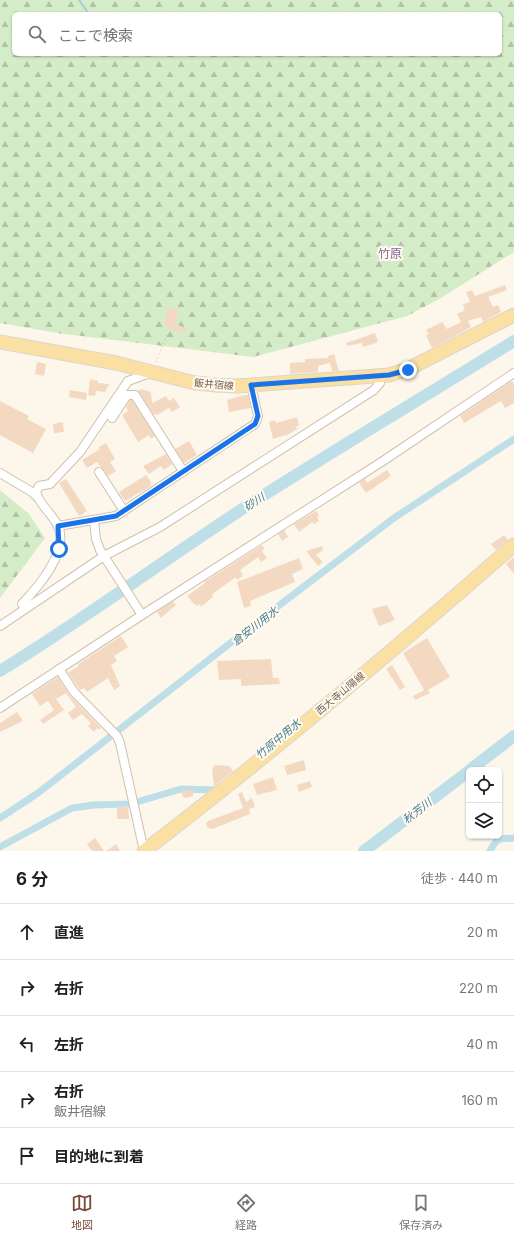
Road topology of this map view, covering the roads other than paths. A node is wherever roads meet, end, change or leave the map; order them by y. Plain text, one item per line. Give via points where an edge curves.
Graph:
1 (514, 315) edge
2 (0, 342) edge
3 (152, 372) junction
4 (514, 374) edge
5 (380, 376) junction
6 (251, 385) junction
7 (112, 418) dead end
8 (183, 471) junction
9 (99, 472) dead end
10 (0, 473) edge
11 (38, 499) junction
12 (124, 511) junction
13 (94, 520) junction
14 (58, 526) junction
15 (514, 546) edge
16 (105, 557) junction
17 (22, 604) dead end
18 (142, 614) junction
19 (0, 626) edge
20 (59, 669) junction
21 (0, 708) edge
22 (144, 851) edge

1 - 5 main road, 飯井宿線 via 408,370
2 - 3 main road, 飯井宿線
3 - 6 main road, 飯井宿線 via 195,383
3 - 11 street via 128,381 80,452 50,484 39,486 36,492
4 - 18 street
5 - 6 main road, 飯井宿線
5 - 16 street via 380,383 374,390 160,527
6 - 8 street via 258,416 255,424
7 - 8 street via 127,395 135,395
8 - 12 street
9 - 12 street
10 - 11 street via 32,492
11 - 14 street
12 - 13 street via 116,516
13 - 14 street
13 - 16 street via 96,539
14 - 17 street via 59,549 54,563
15 - 22 main road, 西大寺山陽線 via 237,779
16 - 18 street
16 - 19 street
18 - 20 street
20 - 21 street
20 - 22 street via 74,692 117,736

